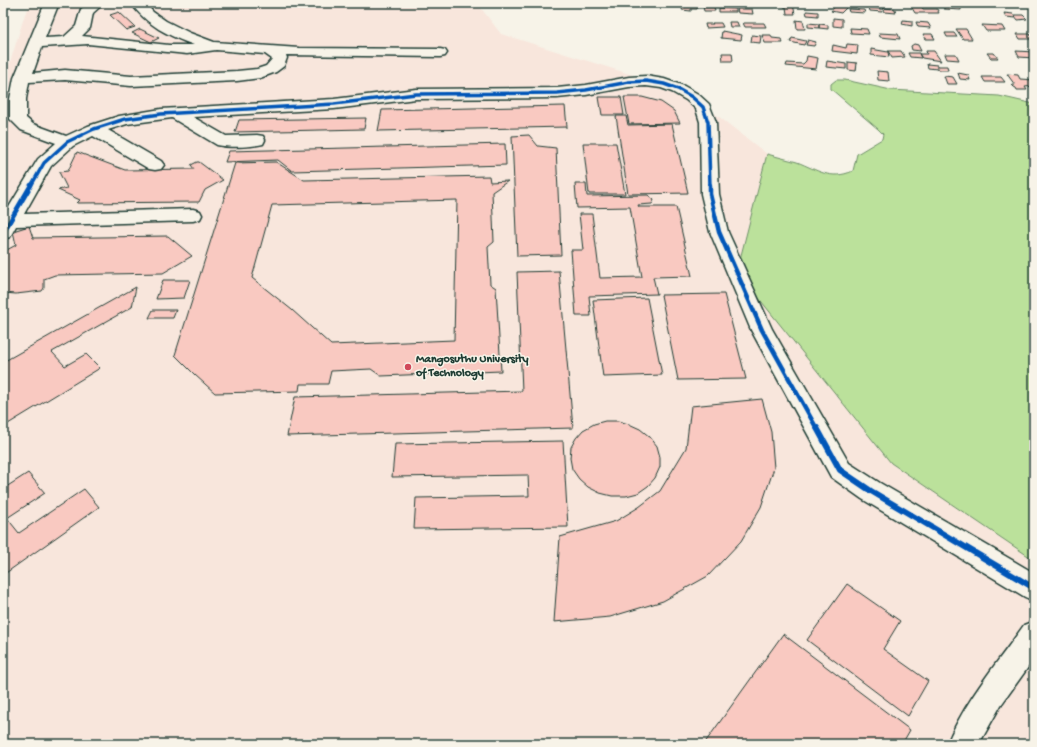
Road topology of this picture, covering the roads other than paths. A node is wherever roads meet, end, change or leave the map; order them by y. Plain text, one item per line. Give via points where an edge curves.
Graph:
1 (52, 3) edge
2 (96, 3) edge
3 (138, 3) edge
4 (70, 40) junction
5 (36, 43) junction
6 (216, 46) junction
7 (268, 49) junction
8 (440, 53) dead end
9 (22, 78) junction
10 (175, 113) junction
11 (94, 129) junction
12 (257, 140) dead end
13 (67, 142) junction
14 (155, 165) dead end
15 (193, 215) dead end
16 (7, 227) edge
17 (1034, 588) edge
18 (1034, 635) edge
19 (962, 744) edge

1 - 5 street
2 - 4 street via 86,12 83,28
3 - 6 street via 148,15 177,33
4 - 5 street
4 - 6 street via 117,42 187,50
5 - 9 street
6 - 7 street
7 - 8 street via 299,52
7 - 9 street via 280,58 279,63 260,73 238,76 131,81 65,75
9 - 13 street via 16,105 18,119 27,127
10 - 11 street via 125,119
10 - 12 street via 223,141
10 - 17 street via 334,104 416,94 557,93 646,81 678,89 703,107 708,122 710,194 719,232 736,274 762,330 840,470 871,492
11 - 13 street
11 - 14 street
13 - 16 street via 44,163
15 - 16 street
18 - 19 street via 991,695

